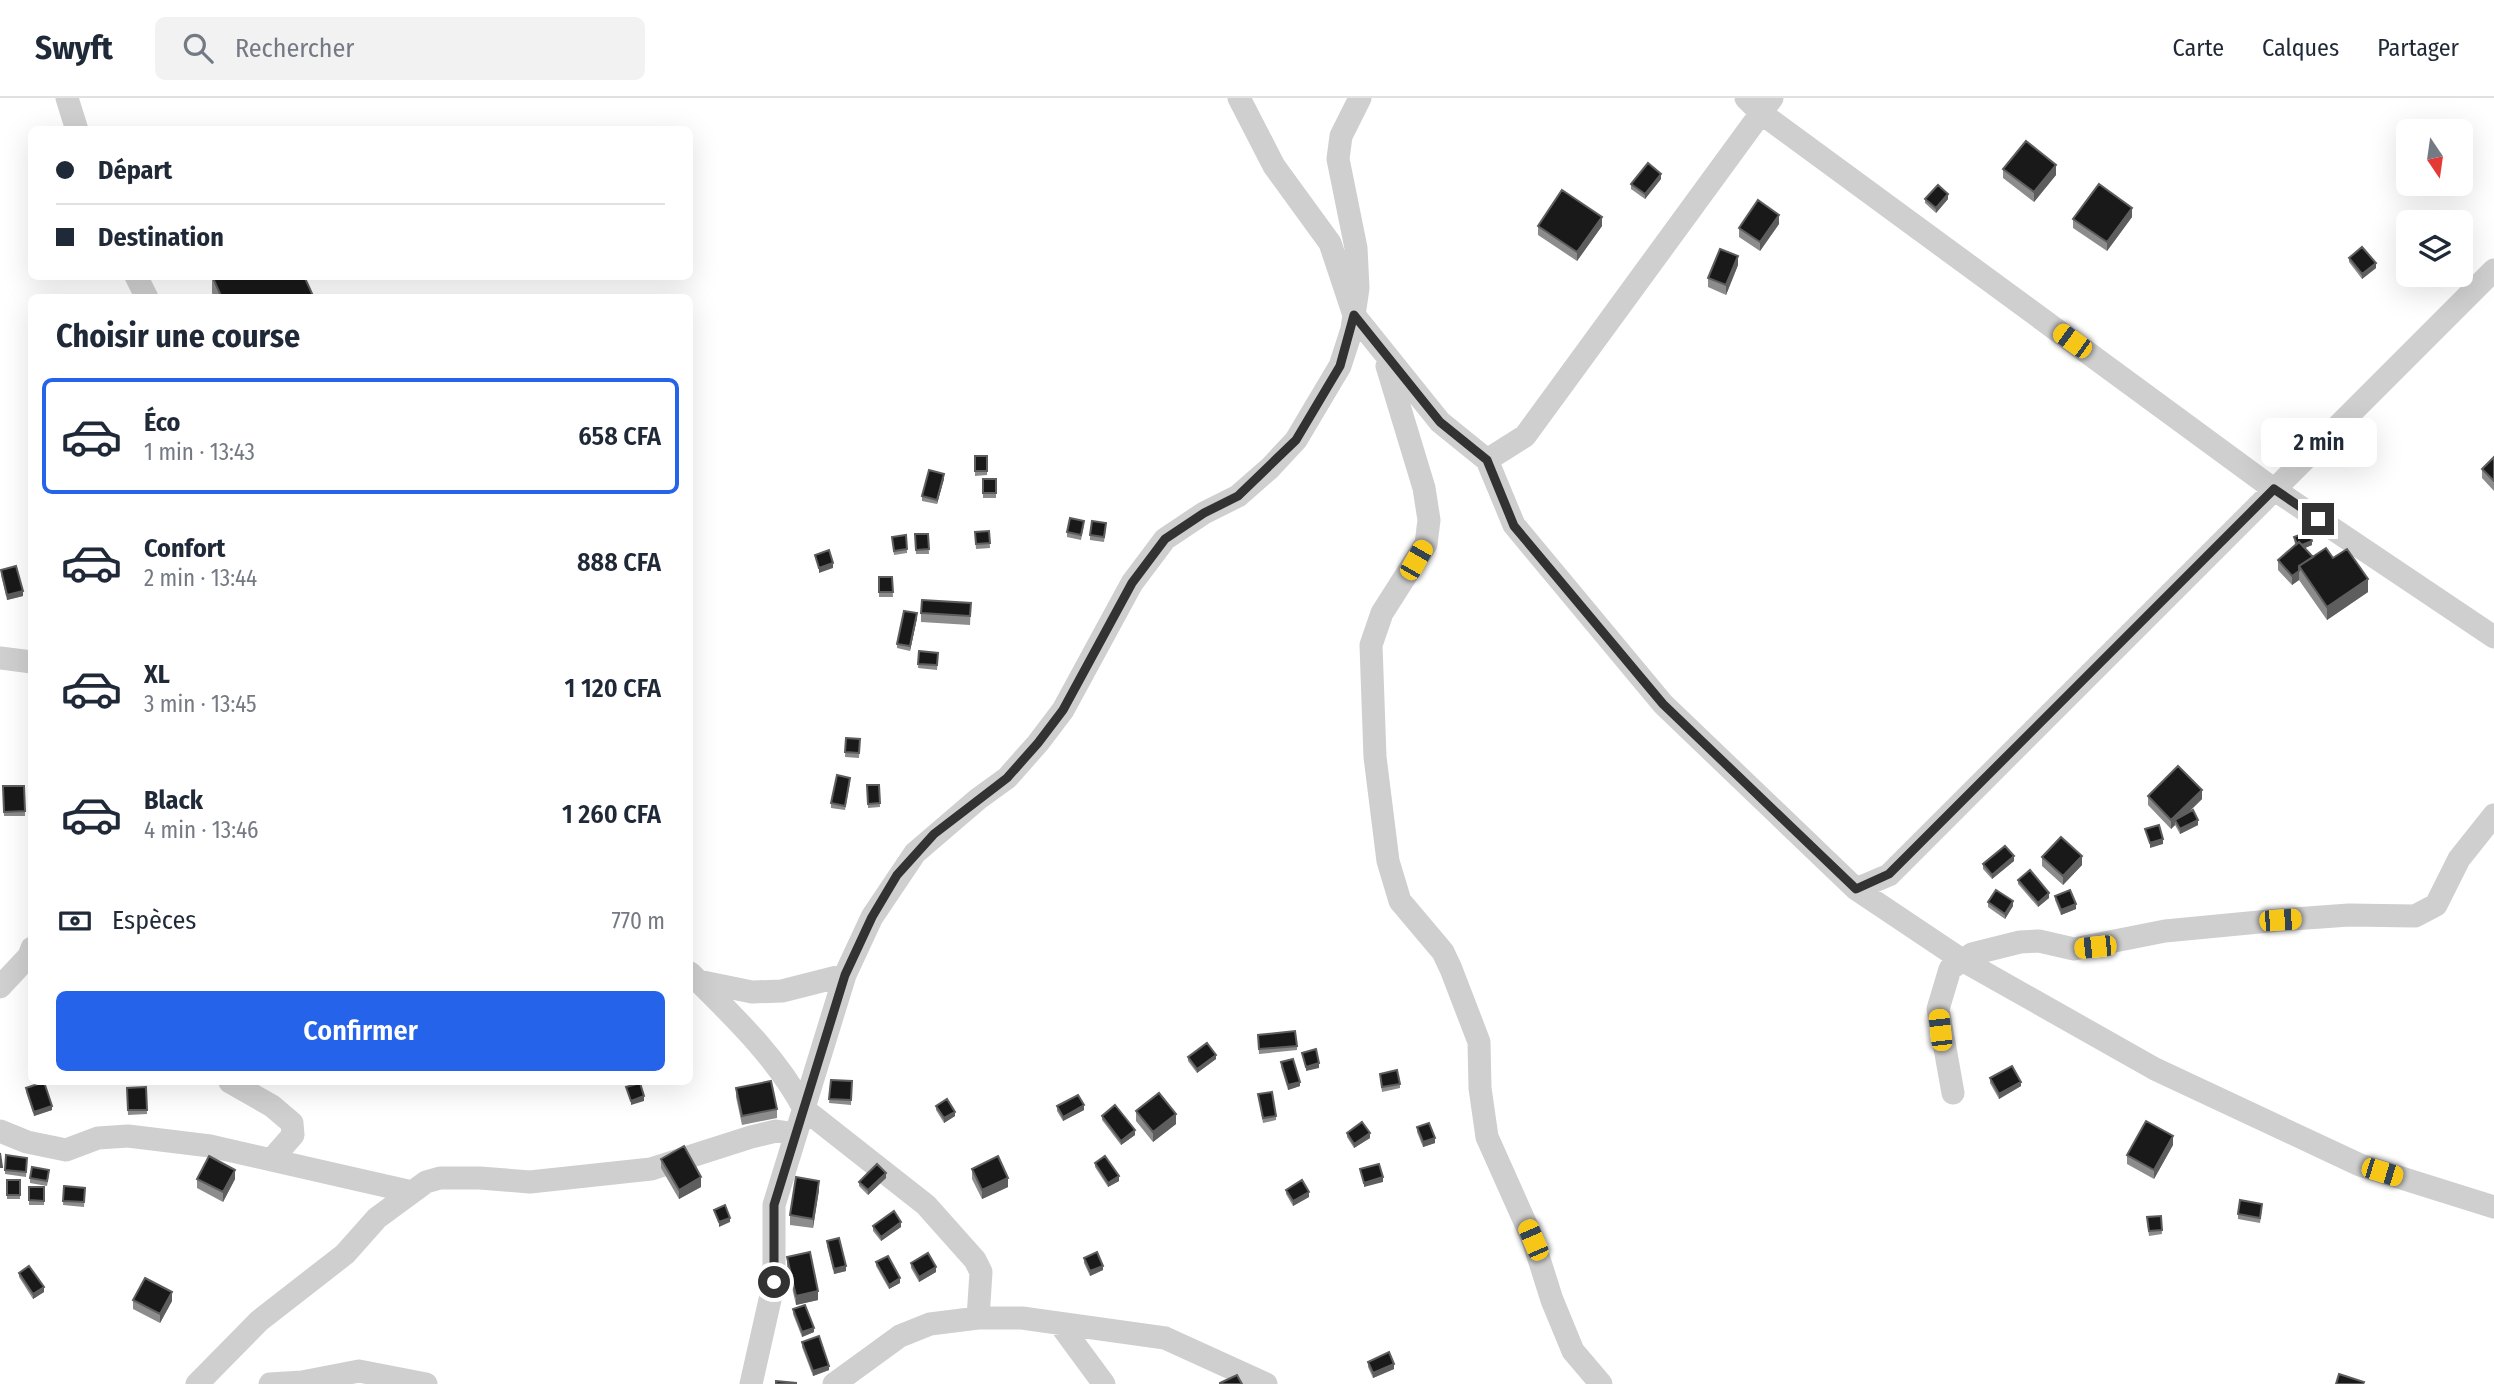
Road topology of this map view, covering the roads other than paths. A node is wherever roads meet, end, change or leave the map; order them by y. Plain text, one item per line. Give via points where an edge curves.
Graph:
1 (66, 98) edge
2 (1239, 98) edge
3 (1360, 98) edge
4 (1760, 103) edge
5 (75, 126) edge
6 (2494, 270) edge
7 (1354, 315) junction
8 (1377, 346) junction
9 (1487, 460) junction
10 (2274, 489) junction
11 (2494, 637) edge
12 (0, 658) edge
13 (28, 662) edge
14 (2494, 815) edge
15 (1856, 889) junction
16 (28, 957) edge
17 (1962, 960) junction
18 (845, 975) junction
19 (694, 977) edge
20 (0, 987) edge
21 (235, 1085) edge
22 (1954, 1093) dead end
23 (804, 1109) junction
24 (0, 1131) edge
25 (796, 1134) junction
26 (272, 1159) junction
27 (412, 1192) junction
28 (2494, 1207) edge
29 (978, 1318) junction
30 (1059, 1322) junction
31 (758, 1382) edge
32 (1263, 1383) edge
33 (197, 1384) edge
34 (270, 1384) edge
35 (426, 1384) edge
36 (834, 1384) edge
37 (1104, 1384) edge
38 (1601, 1384) edge

1 - 5 street
2 - 7 street via 1274,166 1331,243
3 - 7 street via 1341,136 1338,159 1356,248
4 - 9 street via 1525,436
4 - 10 street
6 - 10 street
7 - 8 street
7 - 18 street via 1340,366 1296,440 1238,496 1165,539 1132,583 1063,710 1007,778 915,853 872,917
8 - 9 street via 1440,422
8 - 38 street via 1396,392 1429,520 1426,544 1382,612 1371,645 1375,757 1388,861 1400,901 1451,968 1479,1042 1488,1137 1533,1240 1573,1351
9 - 15 street via 1514,526 1663,704
10 - 11 street
10 - 15 street via 1889,874
12 - 13 street
14 - 17 street via 2459,859 2436,905 2416,916 2349,915 2165,931 2074,949 2020,942
15 - 17 street
16 - 20 street
17 - 22 street via 1950,969 1938,1009
17 - 28 street via 2155,1069 2360,1166
18 - 19 street via 782,991 752,992
18 - 23 street
19 - 23 street via 744,1027
21 - 26 street via 292,1123 293,1135
23 - 25 street
23 - 29 street via 926,1205 975,1260 981,1272
24 - 26 street via 66,1150 98,1138 128,1136
25 - 27 street via 776,1131 751,1137 652,1169 530,1182 440,1178
25 - 31 street via 774,1205 774,1282
26 - 27 street
27 - 33 street via 377,1218 345,1254 259,1321
29 - 30 street
29 - 36 street via 930,1324 900,1336
30 - 32 street via 1166,1338
30 - 37 street
34 - 35 street via 359,1371

